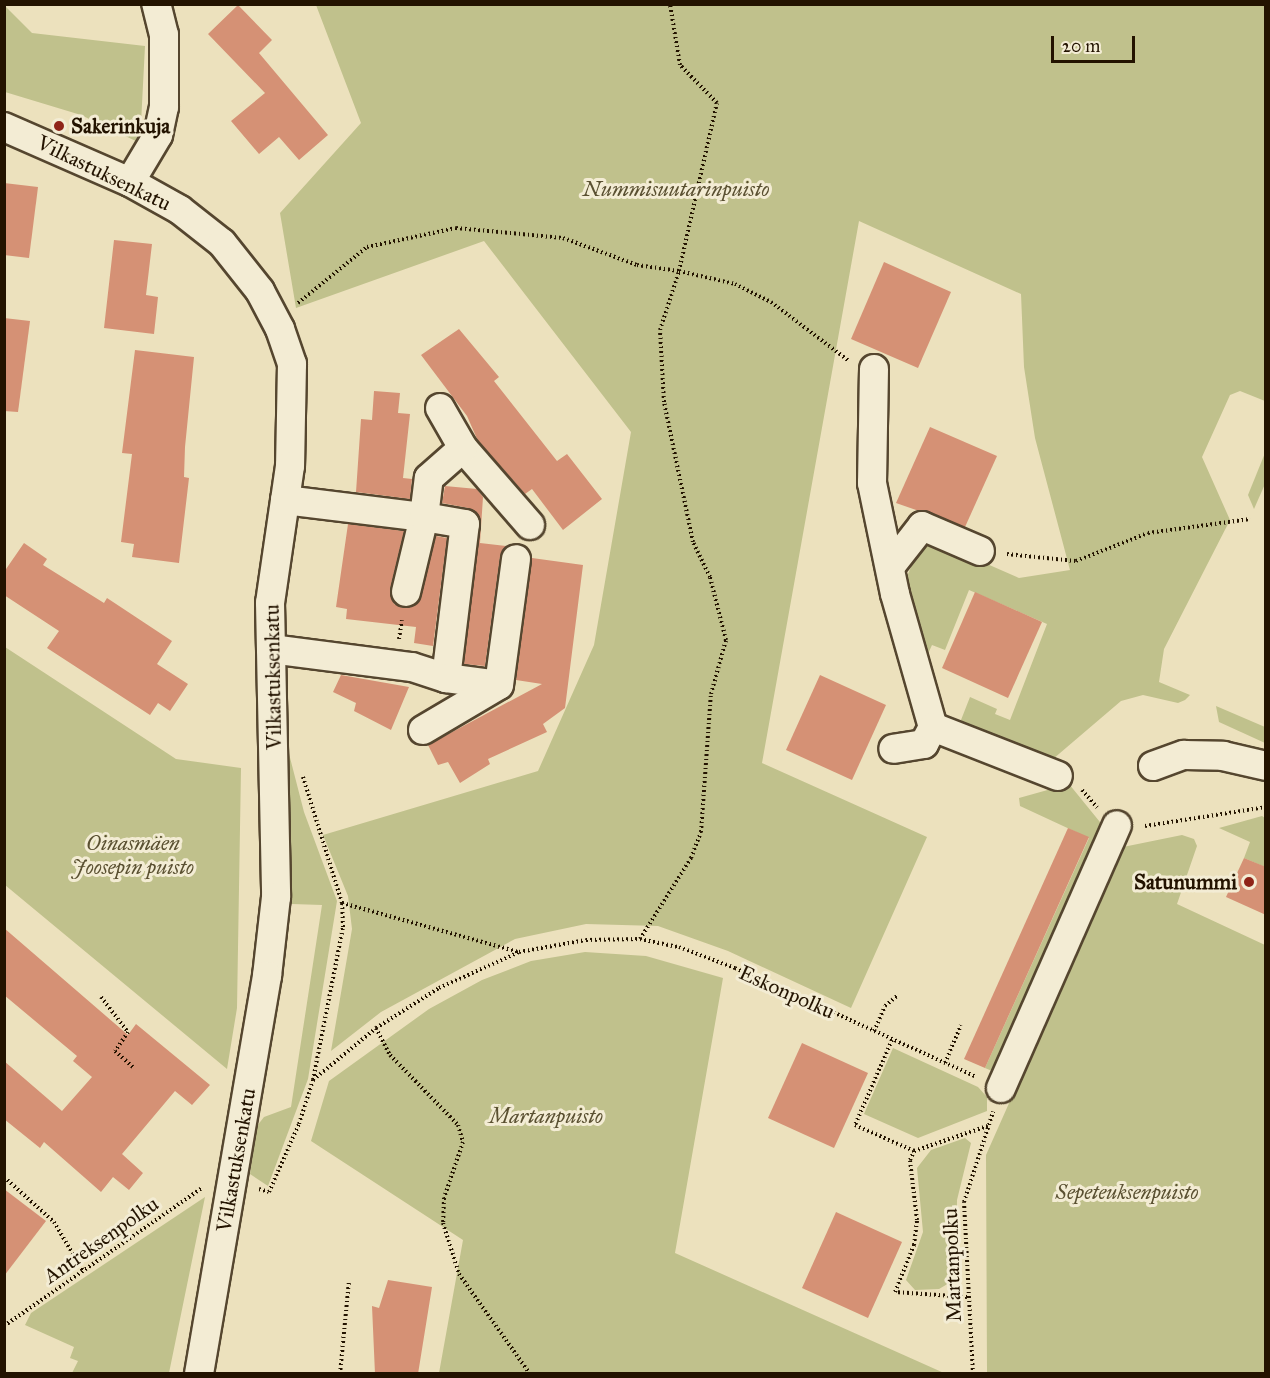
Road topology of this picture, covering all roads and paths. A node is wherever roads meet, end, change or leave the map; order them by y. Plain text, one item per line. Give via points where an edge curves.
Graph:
1 (156, 4) edge
2 (670, 4) edge
3 (4, 127) edge
4 (130, 182) junction
5 (680, 271) junction
6 (290, 297) dead end
7 (874, 369) joint
8 (440, 408) dead end
9 (463, 448) junction
10 (285, 500) junction
11 (424, 517) junction
12 (1250, 519) dead end
13 (530, 525) dead end
14 (980, 551) joint
15 (516, 559) dead end
16 (890, 567) junction
17 (406, 592) joint
18 (398, 647) dead end
19 (271, 649) junction
20 (446, 678) junction
21 (498, 685) junction
22 (933, 727) junction
23 (423, 730) dead end
24 (893, 749) dead end
25 (300, 766) dead end
26 (1153, 766) dead end
27 (1266, 766) edge
28 (1058, 776) joint
29 (1266, 807) edge
30 (1117, 825) junction
31 (342, 903) junction
32 (640, 939) junction
33 (519, 952) junction
34 (897, 996) dead end
35 (101, 997) dead end
36 (962, 1025) dead end
37 (376, 1028) junction
38 (873, 1031) junction
39 (892, 1039) junction
40 (945, 1063) junction
41 (133, 1067) dead end
42 (313, 1080) junction
43 (1001, 1089) junction
44 (988, 1126) junction
45 (914, 1150) junction
46 (4, 1177) edge
47 (205, 1186) dead end
48 (269, 1192) dead end
49 (83, 1271) junction
50 (349, 1280) dead end
51 (967, 1296) junction
52 (4, 1326) edge
53 (199, 1374) edge
54 (340, 1374) edge
55 (530, 1374) edge
56 (973, 1374) edge

1 - 4 street via 164,35 164,107 158,135
2 - 5 path via 680,65 717,103
3 - 4 street, Vilkastuksenkatu
4 - 10 street, Vilkastuksenkatu via 180,210 222,243 260,291 280,329 292,364 294,398
5 - 6 path via 636,265 562,238 456,228 367,247 293,307
5 - 7 path via 735,284 771,302 850,362
5 - 32 path via 660,330 664,402 693,542 714,587 726,640 711,694 701,832 691,858
7 - 16 street via 872,483
8 - 9 street
9 - 11 street via 429,478
9 - 13 street
10 - 11 street
10 - 19 street, Vilkastuksenkatu via 270,603
11 - 17 street
11 - 20 street via 465,524
12 - 14 path via 1149,533 1076,561
14 - 16 street via 922,526
15 - 21 street
16 - 22 street
17 - 18 path
19 - 20 street via 412,667
19 - 53 street, Vilkastuksenkatu via 276,897 267,976
20 - 21 street
21 - 23 street
22 - 24 street via 924,744
22 - 28 street
25 - 31 path
26 - 27 street via 1184,755 1223,756
28 - 30 path via 1078,784
29 - 30 path via 1187,822
30 - 43 street
31 - 33 path
31 - 42 path via 343,927
32 - 33 path, Eskonpolku via 586,940
32 - 38 path, Eskonpolku via 678,947 735,968
33 - 37 path, Eskonpolku via 440,988
34 - 38 path via 885,1006
35 - 41 path via 128,1032 115,1051
36 - 40 path
37 - 42 path, Eskonpolku
37 - 55 path via 390,1055 458,1125 463,1142 444,1198 446,1233 459,1274
38 - 39 path, Eskonpolku
39 - 40 path, Eskonpolku
39 - 45 path via 855,1125
40 - 43 path, Eskonpolku
42 - 48 path
43 - 44 path, Martanpolku
44 - 45 path
44 - 51 path, Martanpolku via 964,1202
45 - 51 path via 910,1160 917,1220 914,1245 895,1292
46 - 49 path via 54,1222
47 - 49 path, Antreksenpolku
49 - 52 path, Antreksenpolku
50 - 54 path
51 - 56 path, Martanpolku

